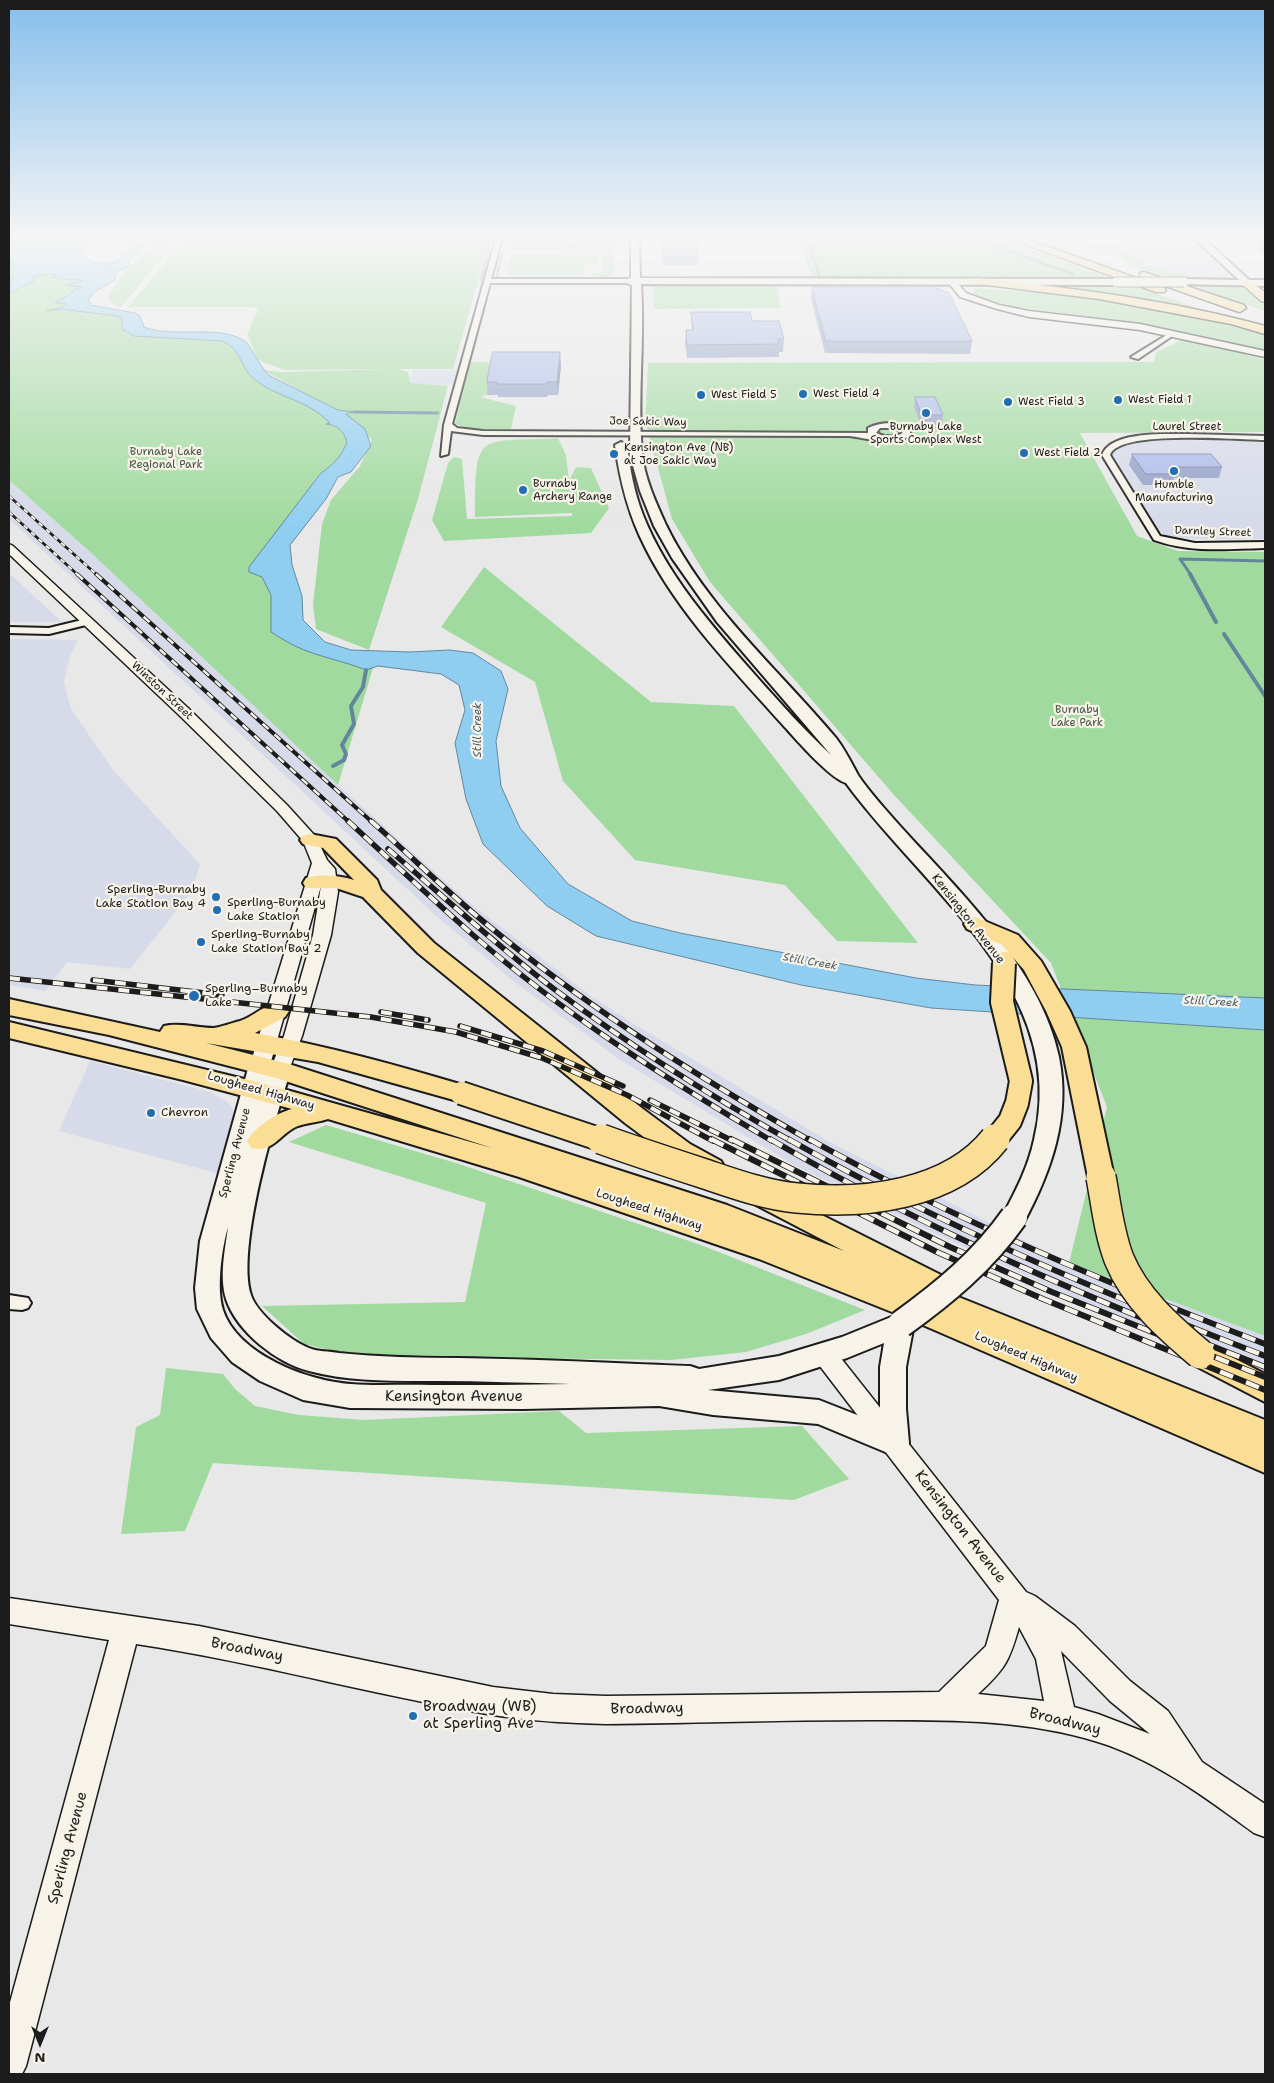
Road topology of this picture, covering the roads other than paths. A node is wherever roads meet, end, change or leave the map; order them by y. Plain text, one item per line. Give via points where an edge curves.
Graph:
1 (474, 332) edge
2 (633, 332) edge
3 (1163, 332) edge
4 (1172, 334) junction
5 (1265, 354) edge
6 (1135, 357) dead end
7 (622, 418) dead end
8 (448, 425) junction
9 (874, 432) dead end
10 (628, 433) junction
11 (1265, 438) edge
12 (444, 454) dead end
13 (1161, 540) joint
14 (1265, 545) edge
15 (9, 548) edge
16 (86, 622) junction
17 (9, 630) edge
18 (310, 840) junction
19 (321, 883) junction
20 (370, 892) junction
21 (975, 924) junction
22 (1004, 963) junction
23 (9, 1007) edge
24 (277, 1011) junction
25 (109, 1027) junction
26 (9, 1030) edge
27 (218, 1035) junction
28 (270, 1068) junction
29 (329, 1110) junction
30 (260, 1141) junction
31 (248, 1312) joint
32 (220, 1330) joint
33 (895, 1331) junction
34 (1036, 1339) junction
35 (824, 1354) junction
36 (705, 1379) junction
37 (1265, 1389) edge
38 (656, 1394) junction
39 (1265, 1434) edge
40 (895, 1444) junction
41 (1265, 1459) edge
42 (1014, 1595) junction
43 (9, 1611) edge
44 (126, 1629) junction
45 (945, 1706) junction
46 (1062, 1718) junction
47 (1194, 1773) junction
48 (1265, 1822) edge
49 (9, 2066) edge

1 - 8 street
2 - 10 main road, Kensington Avenue
3 - 4 street
4 - 5 street
4 - 6 street
7 - 10 main road, Kensington Avenue
8 - 10 street, Joe Sakic Way via 455,430 477,433
8 - 12 street
9 - 10 street, Joe Sakic Way
10 - 21 main road, Kensington Avenue via 641,480 661,528 687,575 836,749 854,782
11 - 13 street, Laurel Street via 1145,438 1111,446 1107,459 1153,534
13 - 14 street, Darnley Street via 1192,544
15 - 16 street, Winston Street
16 - 17 street via 49,631
16 - 18 street, Winston Street via 184,711
18 - 19 street, Sperling Avenue via 320,862
18 - 20 main road via 329,843 370,885
19 - 20 main road via 343,884
19 - 24 street, Sperling Avenue
19 - 28 street, Sperling Avenue via 330,892 322,935
20 - 34 main road via 426,948 634,1116 681,1150 764,1198
21 - 22 main road, Kensington Avenue
21 - 37 main road, bridge via 1010,940 1033,966 1074,1046 1114,1239 1123,1268 1140,1297 1164,1324 1200,1354
22 - 28 main road, bridge via 1002,1002 1021,1081 1010,1121 983,1155 965,1169 922,1188 863,1198 796,1198 747,1188 376,1067
22 - 33 main road, Kensington Avenue, bridge via 1036,1020 1047,1055 1051,1106 1042,1157 1028,1194 997,1244 960,1282
23 - 25 main road, Lougheed Highway
24 - 27 main road via 249,1027
24 - 28 street, Sperling Avenue
25 - 27 main road
25 - 28 main road, Lougheed Highway
26 - 28 main road, Lougheed Highway via 157,1063
27 - 28 main road
28 - 29 main road, Lougheed Highway
28 - 30 main road, Sperling Avenue
28 - 32 main road, Sperling Avenue via 212,1241 208,1266 210,1309
28 - 34 main road, Lougheed Highway via 718,1212
29 - 30 main road via 289,1119
29 - 41 main road, Lougheed Highway via 698,1226 880,1296
30 - 31 main road, Sperling Avenue via 236,1260 238,1298
31 - 36 main road, Kensington Avenue via 280,1346 308,1360 367,1368 538,1370
32 - 38 main road, Kensington Avenue via 241,1354 269,1373 303,1388 350,1396
33 - 35 main road, Kensington Avenue
33 - 40 main road via 892,1409
34 - 39 main road, Lougheed Highway
35 - 36 main road, Kensington Avenue via 779,1368
35 - 40 street, Kensington Avenue
36 - 38 main road, Kensington Avenue
38 - 40 main road via 713,1403 819,1412
40 - 42 street, Kensington Avenue
42 - 45 street via 998,1653
42 - 46 street, Kensington Avenue via 1049,1656
42 - 47 street via 1065,1636 1120,1691 1158,1721
43 - 44 street, Broadway
44 - 45 street, Broadway via 199,1640 493,1701 553,1708
44 - 49 street, Sperling Avenue
45 - 46 street, Broadway
46 - 47 street, Broadway via 1130,1739
47 - 48 street, Broadway

